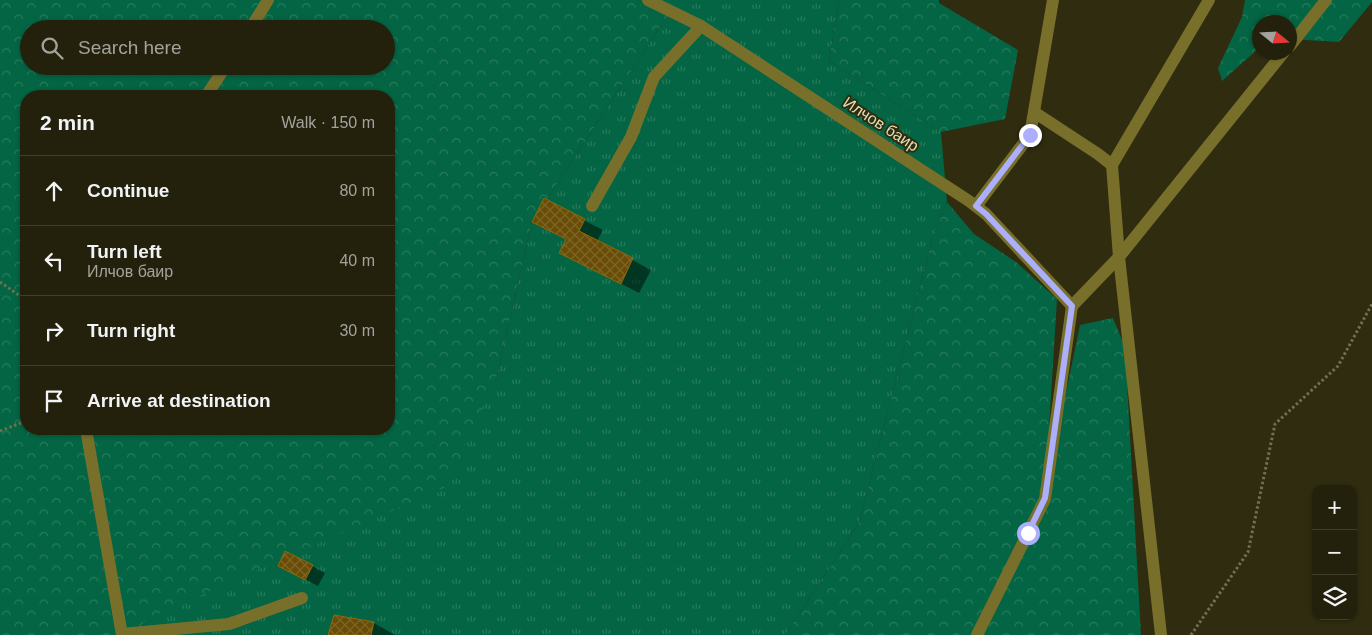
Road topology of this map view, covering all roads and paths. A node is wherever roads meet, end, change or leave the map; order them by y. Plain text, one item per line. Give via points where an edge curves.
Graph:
1 (268, 0) edge
2 (648, 0) edge
3 (1053, 0) edge
4 (1209, 0) edge
5 (1326, 0) edge
6 (256, 20) edge
7 (701, 26) junction
8 (1297, 37) edge
9 (1278, 60) edge
10 (220, 75) edge
11 (210, 90) edge
12 (1034, 112) junction
13 (1112, 165) junction
14 (592, 206) dead end
15 (976, 206) junction
16 (1119, 257) junction
17 (0, 282) edge
18 (20, 296) edge
19 (1372, 304) edge
20 (1072, 306) junction
21 (20, 424) edge
22 (0, 432) edge
23 (87, 435) edge
24 (302, 598) dead end
25 (122, 635) edge
26 (976, 635) edge
27 (1162, 635) edge
28 (1191, 635) edge

1 - 6 street
2 - 7 street, Илчов баир
3 - 12 street
4 - 13 street
5 - 8 street
7 - 14 street via 654,77 631,137
7 - 15 street, Илчов баир
9 - 16 street
10 - 11 street
12 - 13 street
12 - 15 street via 1030,135
13 - 16 street
15 - 20 street, Илчов баир
16 - 20 street
16 - 27 street
17 - 18 path
19 - 28 path via 1338,366 1276,424 1248,552
20 - 26 street via 1045,498
21 - 22 path
23 - 25 street
24 - 25 street via 229,624

